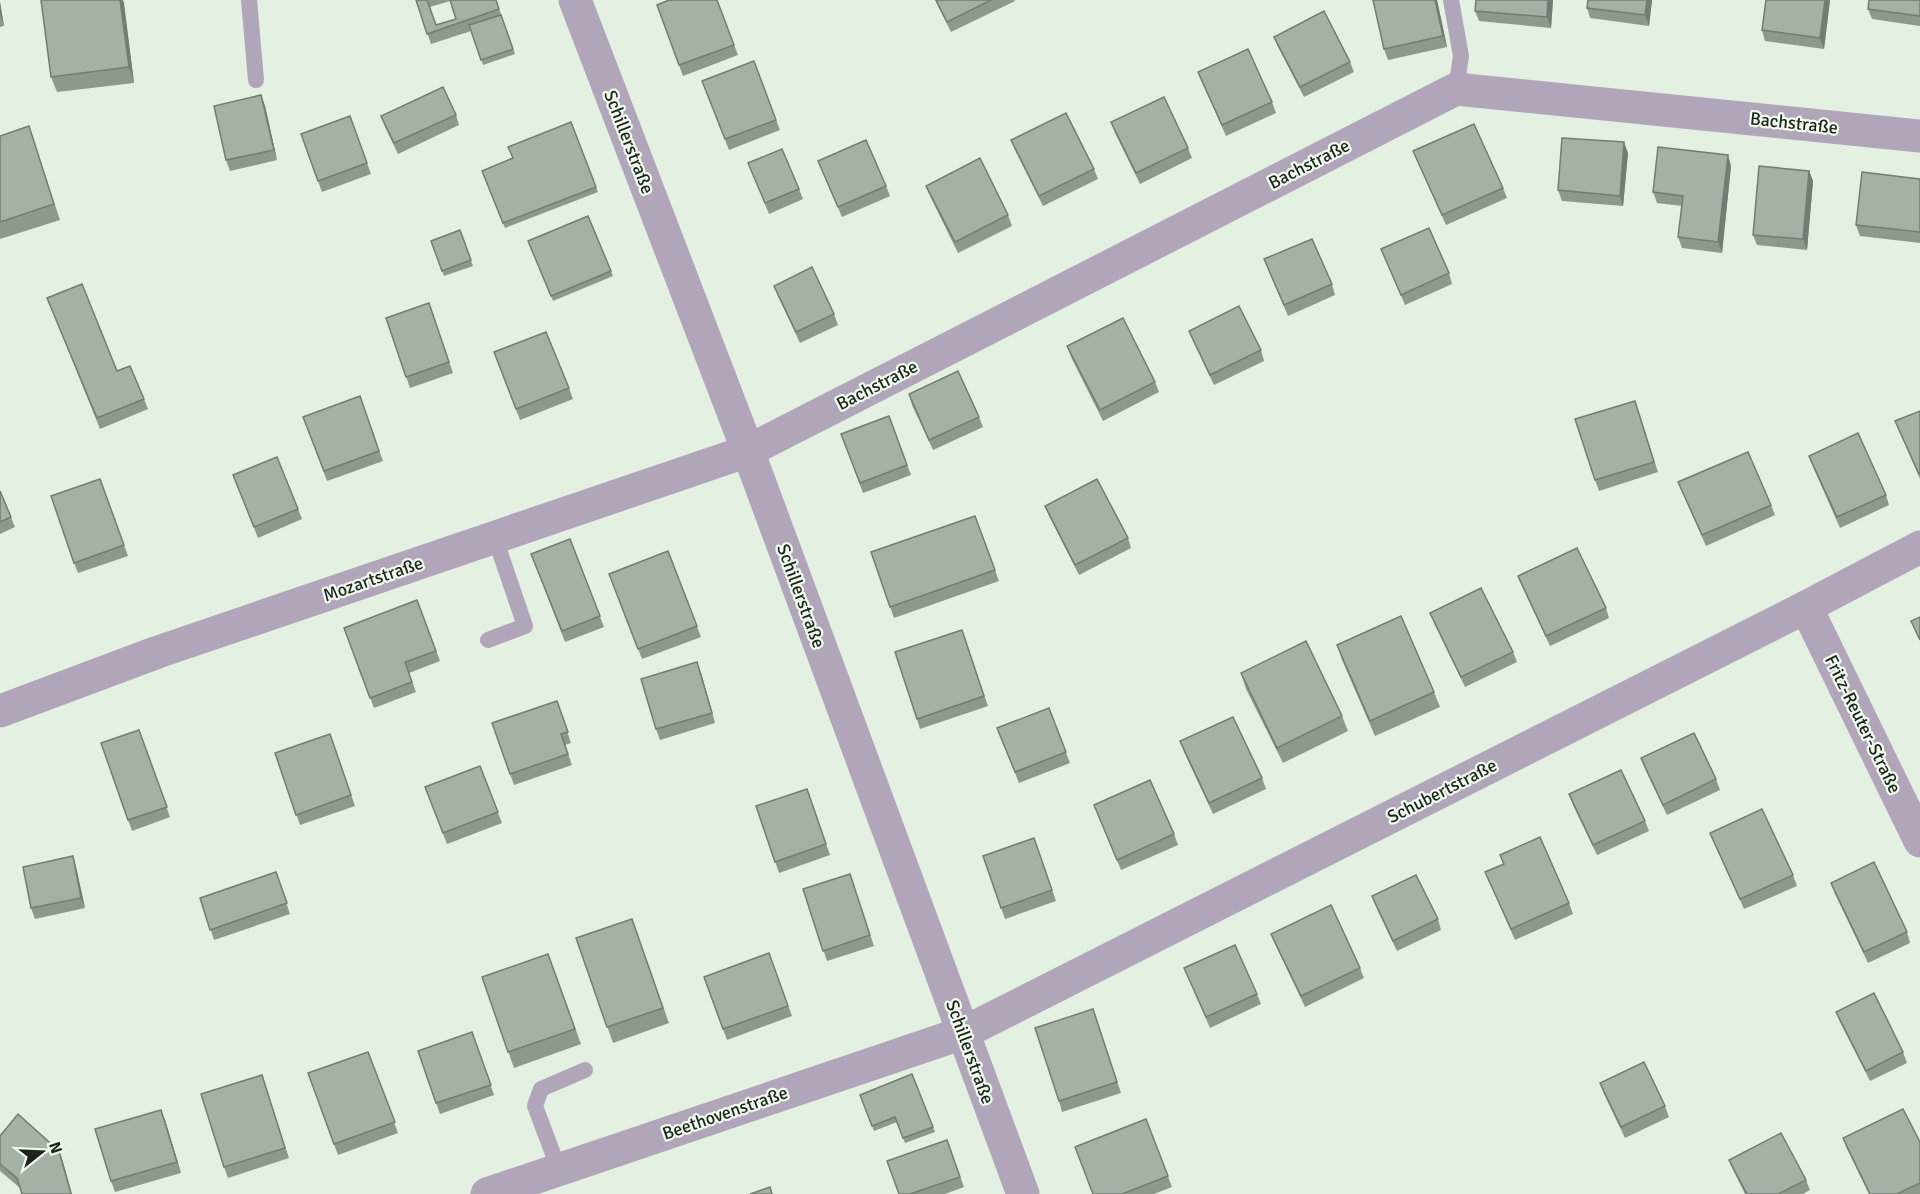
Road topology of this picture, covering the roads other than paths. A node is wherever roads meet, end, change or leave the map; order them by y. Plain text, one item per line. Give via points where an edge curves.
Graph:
1 (249, 0) edge
2 (575, 0) edge
3 (1451, 0) edge
4 (256, 80) dead end
5 (1456, 89) junction
6 (1920, 136) edge
7 (748, 451) junction
8 (495, 537) junction
9 (1920, 547) edge
10 (1806, 607) junction
11 (488, 640) dead end
12 (0, 711) edge
13 (1920, 841) edge
14 (963, 1033) junction
15 (585, 1070) dead end
16 (559, 1170) junction
17 (487, 1194) edge
18 (1023, 1194) edge

1 - 4 lane
2 - 7 street, Schillerstraße
3 - 5 lane via 1461,56
5 - 6 street, Bachstraße
5 - 7 street, Bachstraße
7 - 8 street, Mozartstraße
7 - 14 street, Schillerstraße
8 - 11 lane via 525,626
8 - 12 street, Mozartstraße via 158,652
9 - 10 street, Schubertstraße
10 - 13 street, Fritz-Reuter-Straße
10 - 14 street, Schubertstraße
14 - 16 street, Beethovenstraße
14 - 18 street, Schillerstraße
15 - 16 lane via 541,1089 535,1106
16 - 17 street, Beethovenstraße

